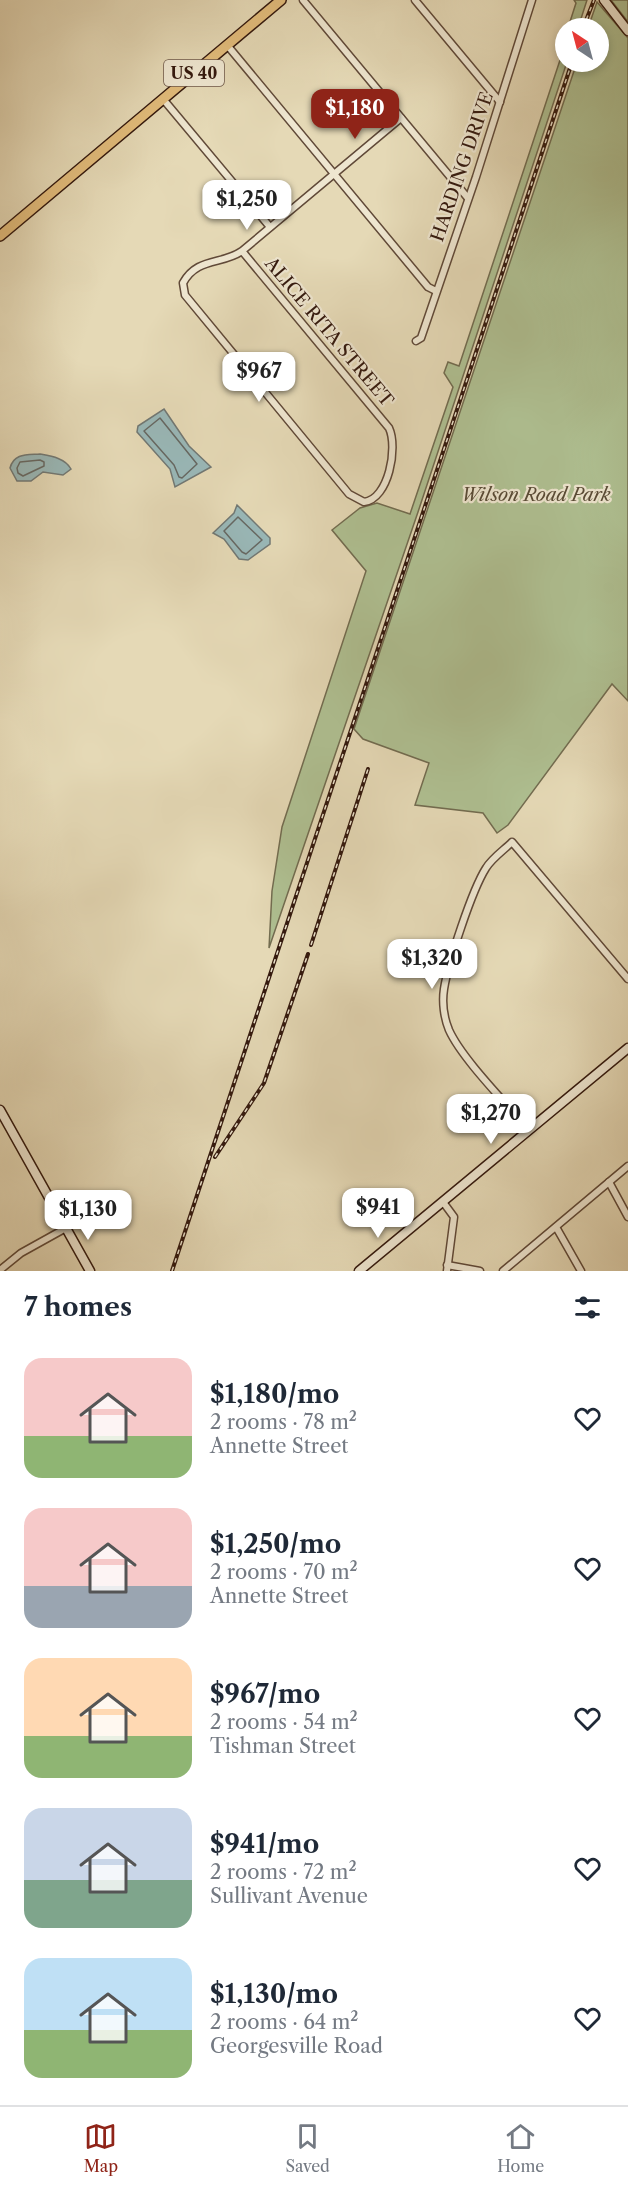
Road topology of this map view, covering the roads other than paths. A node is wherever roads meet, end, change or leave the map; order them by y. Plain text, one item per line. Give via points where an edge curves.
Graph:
1 (281, 0) edge
2 (303, 0) edge
3 (415, 0) edge
4 (532, 0) edge
5 (604, 0) edge
6 (628, 31) edge
7 (227, 45) junction
8 (163, 99) junction
9 (500, 102) junction
10 (401, 118) junction
11 (334, 174) junction
12 (467, 197) junction
13 (270, 227) junction
14 (0, 236) edge
15 (242, 251) junction
16 (436, 291) junction
17 (416, 341) dead end
18 (628, 979) edge
19 (628, 1048) edge
20 (0, 1110) edge
21 (529, 1130) junction
22 (628, 1166) edge
23 (609, 1182) junction
24 (443, 1202) junction
25 (628, 1216) edge
26 (556, 1227) junction
27 (66, 1228) junction
28 (447, 1268) edge
29 (0, 1270) edge
30 (90, 1271) edge
31 (359, 1271) edge
32 (480, 1271) edge
33 (503, 1271) edge
34 (581, 1271) edge

1 - 7 main road, US 40
2 - 10 street
3 - 9 street
4 - 9 street, HARDING DRIVE
5 - 6 main road
7 - 8 main road, US 40
7 - 11 street
8 - 13 street
8 - 14 main road, US 40
9 - 12 street, HARDING DRIVE
10 - 11 street
10 - 12 street
11 - 13 street
11 - 16 street via 428,287
12 - 16 street, HARDING DRIVE
13 - 15 street
15 - 15 street, ALICE RITA STREET via 231,258 207,262 183,284 185,295 343,486 356,499 374,499 382,490 394,447 392,434
16 - 17 street, HARDING DRIVE via 421,338
18 - 21 street via 512,842 486,867 444,990 444,1012 463,1051
19 - 21 main road
20 - 27 main road
21 - 24 main road
22 - 23 street
23 - 25 street
23 - 26 street
24 - 28 street via 454,1217
24 - 31 main road
26 - 33 street
26 - 34 street
27 - 29 street via 21,1253
27 - 30 main road
28 - 32 street

